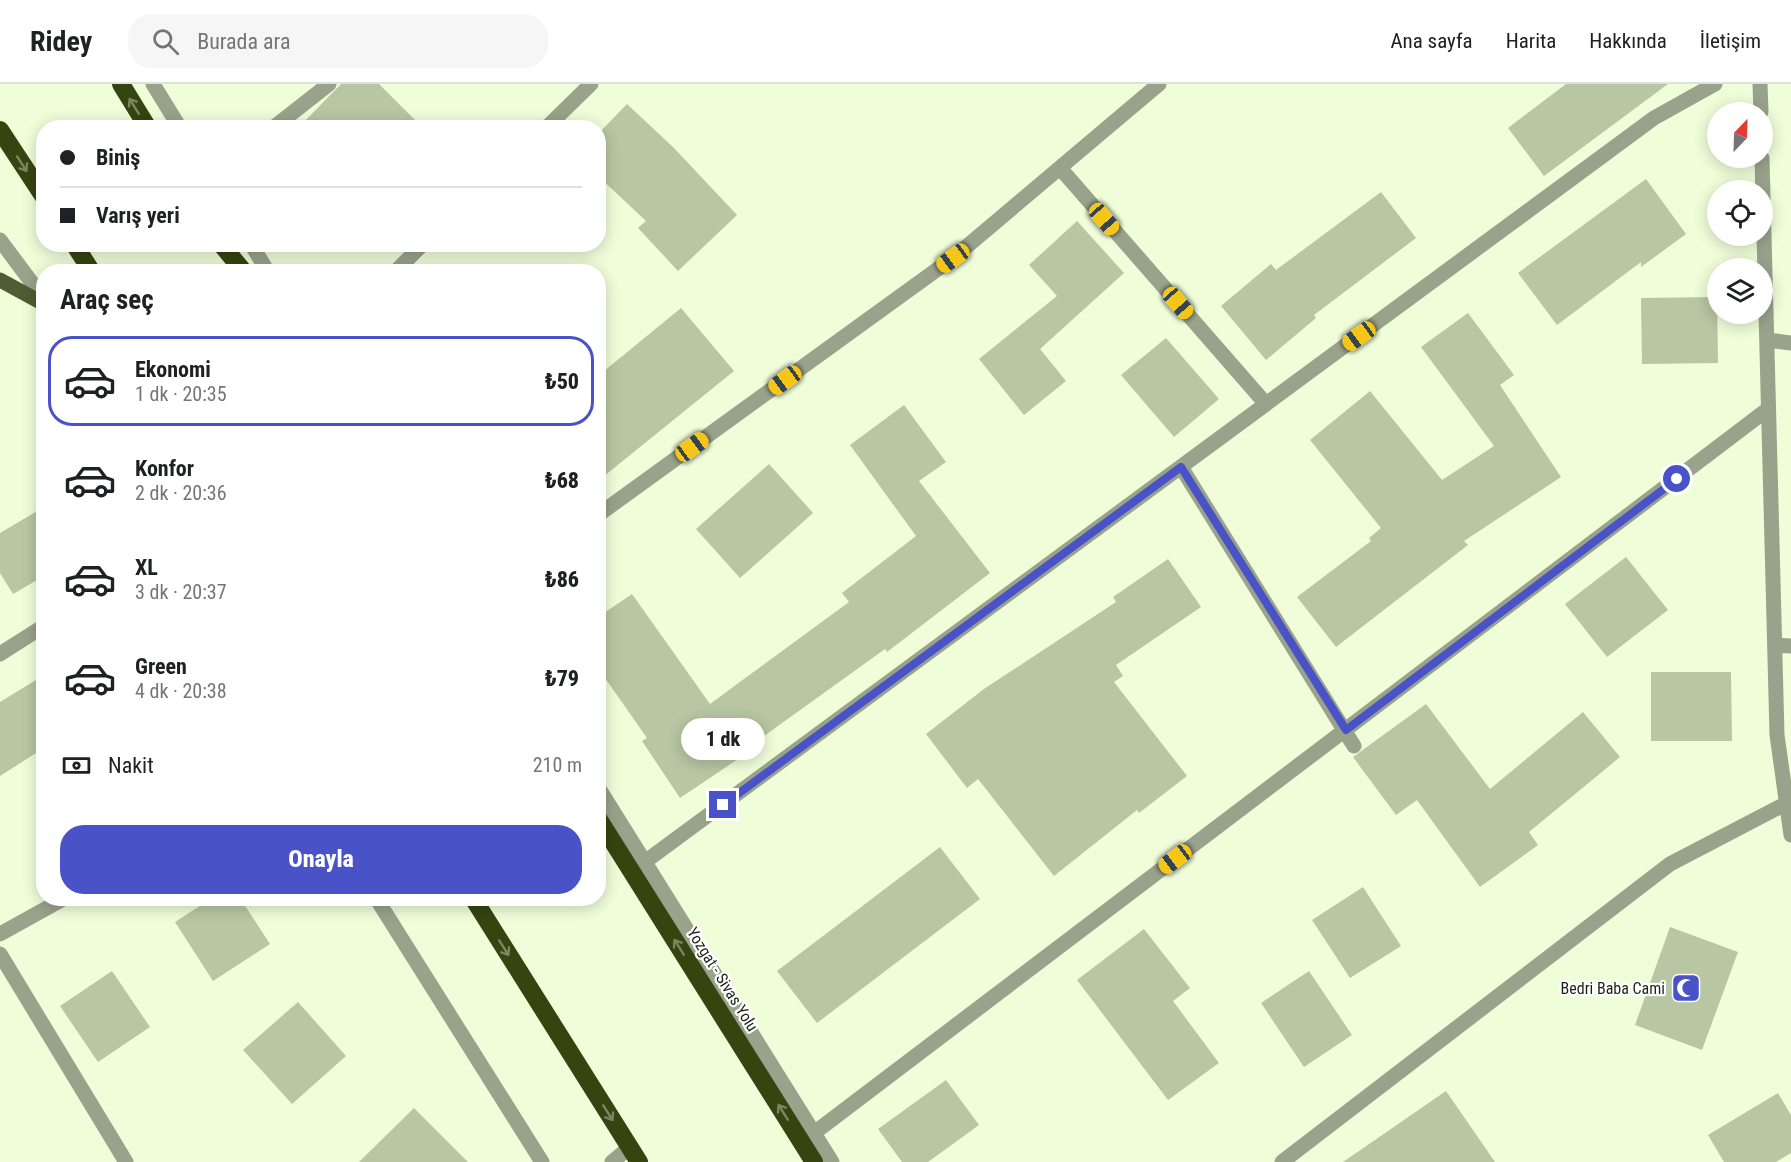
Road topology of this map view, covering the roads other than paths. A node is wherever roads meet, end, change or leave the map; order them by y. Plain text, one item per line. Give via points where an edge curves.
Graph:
1 (121, 84) edge
2 (153, 84) edge
3 (329, 84) edge
4 (591, 84) edge
5 (1159, 84) edge
6 (1715, 84) edge
7 (1760, 84) edge
8 (1761, 102) edge
9 (143, 120) edge
10 (175, 120) edge
11 (283, 120) edge
12 (554, 120) edge
13 (0, 130) edge
14 (1060, 168) junction
15 (1762, 168) edge
16 (36, 185) edge
17 (0, 240) edge
18 (228, 252) edge
19 (415, 252) edge
20 (237, 264) edge
21 (403, 264) edge
22 (0, 280) edge
23 (36, 288) edge
24 (36, 299) edge
25 (1767, 340) junction
26 (1791, 343) edge
27 (1266, 404) junction
28 (1768, 410) junction
29 (1181, 467) junction
30 (606, 509) edge
31 (36, 631) edge
32 (1775, 645) junction
33 (1791, 646) edge
34 (0, 654) edge
35 (1346, 730) junction
36 (1354, 746) dead end
37 (606, 799) edge
38 (1786, 803) junction
39 (606, 831) edge
40 (1791, 835) edge
41 (646, 861) junction
42 (51, 906) edge
43 (381, 906) edge
44 (478, 906) edge
45 (0, 934) edge
46 (0, 954) edge
47 (814, 1133) junction
48 (634, 1154) edge
49 (126, 1162) edge
50 (542, 1162) edge
51 (612, 1162) edge
52 (814, 1162) edge
53 (832, 1162) edge
54 (1282, 1162) edge

9 -> 1 highway
2 - 10 street
3 - 11 street
4 - 12 street
5 - 14 street
6 - 27 street via 1654,118
7 - 8 street
13 -> 16 highway
14 - 27 street
14 - 30 street via 953,258
15 - 25 street
17 - 23 street
18 - 20 highway
19 - 21 street
22 - 24 main road
25 - 26 street
25 - 28 street
27 - 29 street
28 - 32 street
28 - 35 street
29 - 35 street
29 - 41 street
31 - 34 street
32 - 33 street
32 - 38 street via 1777,735
35 - 36 street
35 - 47 street
37 - 41 street
38 - 40 street
38 - 54 street via 1670,864
52 -> 39 highway, Yozgat - Sivas Yolu
41 - 47 street
42 - 45 street
43 - 50 street
44 -> 48 highway
46 - 49 street
47 - 53 street
48 - 51 street

